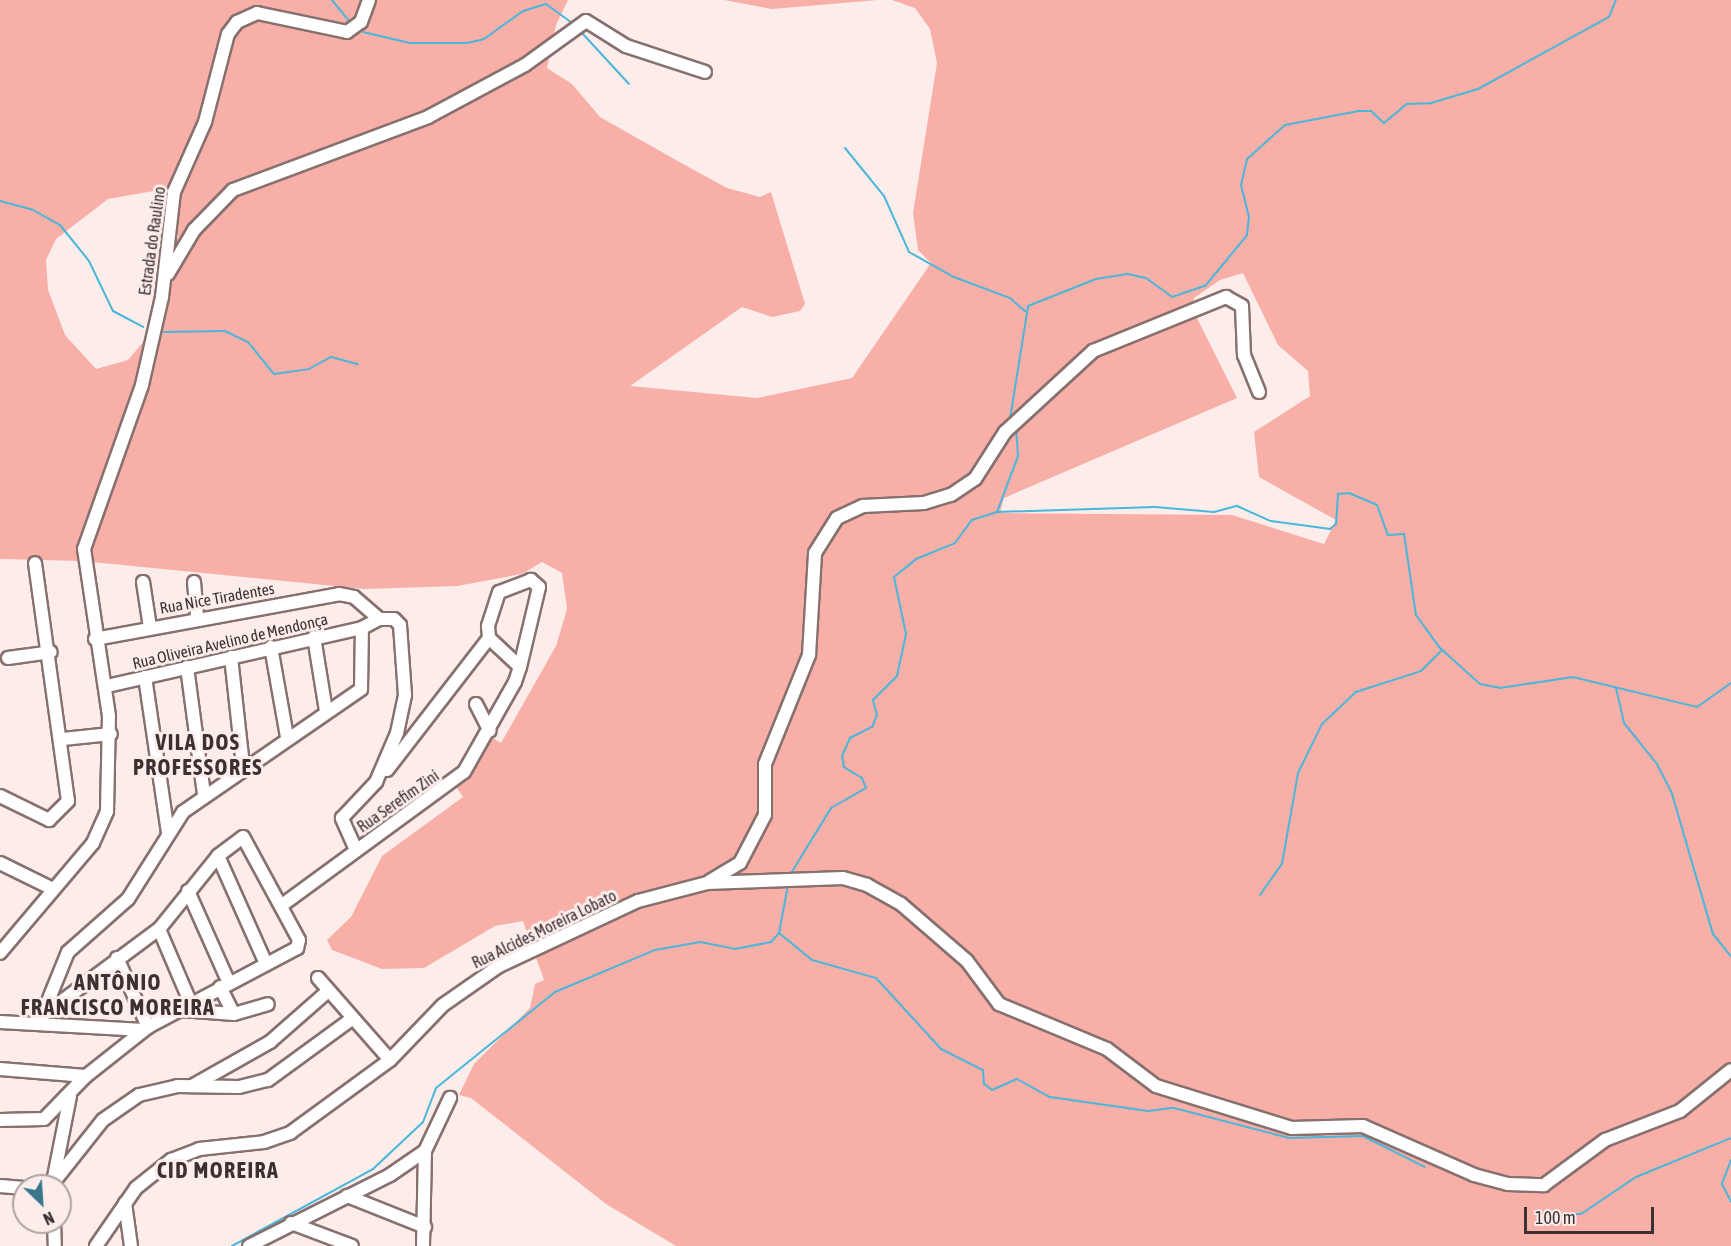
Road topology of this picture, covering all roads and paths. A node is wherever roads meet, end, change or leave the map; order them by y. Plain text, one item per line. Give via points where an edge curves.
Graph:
1 (369, 0) edge
2 (705, 72) dead end
3 (164, 283) junction
4 (1259, 392) dead end
5 (34, 563) dead end
6 (143, 582) dead end
7 (194, 582) dead end
8 (197, 619) junction
9 (379, 619) junction
10 (150, 627) junction
11 (362, 628) junction
12 (314, 637) junction
13 (489, 638) junction
14 (95, 639) junction
15 (271, 647) junction
16 (51, 652) junction
17 (231, 657) junction
18 (8, 658) dead end
19 (187, 667) junction
20 (520, 667) junction
21 (145, 677) junction
22 (106, 686) junction
23 (476, 704) dead end
24 (326, 711) junction
25 (490, 731) junction
26 (111, 734) junction
27 (287, 738) junction
28 (63, 739) junction
29 (243, 766) junction
30 (376, 782) junction
31 (204, 794) junction
32 (0, 796) edge
33 (168, 832) junction
34 (356, 850) junction
35 (218, 856) junction
36 (0, 863) edge
37 (707, 883) junction
38 (51, 888) junction
39 (188, 891) junction
40 (282, 905) junction
41 (159, 929) junction
42 (2, 946) edge
43 (117, 958) junction
44 (266, 964) junction
45 (318, 978) dead end
46 (225, 985) junction
47 (328, 991) junction
48 (268, 1004) dead end
49 (186, 1007) junction
50 (234, 1014) junction
51 (353, 1018) junction
52 (41, 1020) junction
53 (0, 1022) edge
54 (146, 1028) junction
55 (390, 1060) junction
56 (0, 1069) edge
57 (1731, 1070) edge
58 (86, 1076) junction
59 (191, 1086) junction
60 (70, 1095) junction
61 (450, 1098) dead end
62 (0, 1120) edge
63 (425, 1151) junction
64 (55, 1174) edge
65 (60, 1174) edge
66 (347, 1196) junction
67 (125, 1203) junction
68 (291, 1223) junction
69 (425, 1227) junction
70 (96, 1246) edge
71 (131, 1246) edge
72 (249, 1246) edge
73 (352, 1246) edge
74 (423, 1246) edge

1 - 3 street, Estrada do Raulino via 361,22 347,32 257,13 228,34 205,122 174,192
2 - 3 street via 626,46 586,21 525,65 428,117 233,190 194,230
3 - 14 street, Estrada do Raulino via 141,385 84,549
4 - 37 street via 1244,355 1242,306 1226,297 1093,351 1005,432 975,478 951,495 924,503 863,506 837,518 815,553 809,655 765,764 765,815 740,863
5 - 16 street
6 - 10 street
7 - 8 street
8 - 9 street, Rua Nice Tiradentes via 345,594
8 - 10 street, Rua Nice Tiradentes
9 - 11 street, Rua Oliveira Avelino de Mendonça
9 - 30 street via 394,619 400,626 406,683 397,733
10 - 14 street, Rua Nice Tiradentes
11 - 12 street, Rua Oliveira Avelino de Mendonça
11 - 24 street via 361,689
12 - 15 street, Rua Oliveira Avelino de Mendonça
12 - 24 street
13 - 20 street
13 - 20 street, Rua Serefim Zini via 499,592 518,582 537,582
13 - 30 street
14 - 22 street
15 - 17 street, Rua Oliveira Avelino de Mendonça
15 - 27 street
16 - 18 street
16 - 28 street
17 - 19 street, Rua Oliveira Avelino de Mendonça
17 - 29 street
19 - 21 street, Rua Oliveira Avelino de Mendonça
19 - 31 street
20 - 25 street, Rua Serefim Zini
21 - 22 street, Rua Oliveira Avelino de Mendonça
21 - 33 street
22 - 26 street
23 - 25 street
24 - 27 street
25 - 34 street, Rua Serefim Zini via 457,780
26 - 28 street
26 - 38 street via 110,797 101,830
27 - 29 street
28 - 32 street via 69,791 55,819
29 - 31 street
30 - 34 street via 342,818
31 - 33 street
33 - 52 street via 128,899 68,952
34 - 40 street, Rua Serefim Zini
35 - 39 street
35 - 40 street via 240,837
35 - 44 street
36 - 38 street
37 - 55 street, Rua Alcides Moreira Lobato via 638,901 500,966 443,1005
37 - 57 street via 859,882 891,897 967,961 999,1004 1097,1044 1156,1086 1303,1130 1337,1123 1363,1126 1474,1175 1508,1184 1544,1185 1605,1140 1688,1106
38 - 42 street
39 - 41 street
39 - 46 street
40 - 44 street via 297,948
41 - 43 street
41 - 49 street
43 - 52 street
43 - 54 street
44 - 46 street
45 - 47 street
46 - 49 street
46 - 50 street
47 - 51 street
47 - 59 street via 270,1042
48 - 50 street
49 - 50 street
49 - 54 street
51 - 55 street
51 - 59 street via 268,1080 239,1087
52 - 53 street
52 - 54 street
54 - 58 street
55 - 67 street, Rua Alcides Moreira Lobato via 290,1133 185,1154 147,1177
56 - 58 street
58 - 60 street
59 - 65 street via 155,1089 121,1105 83,1142
60 - 62 street via 41,1120
60 - 64 street
61 - 63 street
63 - 66 street
63 - 69 street
66 - 68 street
66 - 69 street
67 - 70 street, Rua Alcides Moreira Lobato
67 - 71 street
68 - 72 street
68 - 73 street
69 - 74 street

